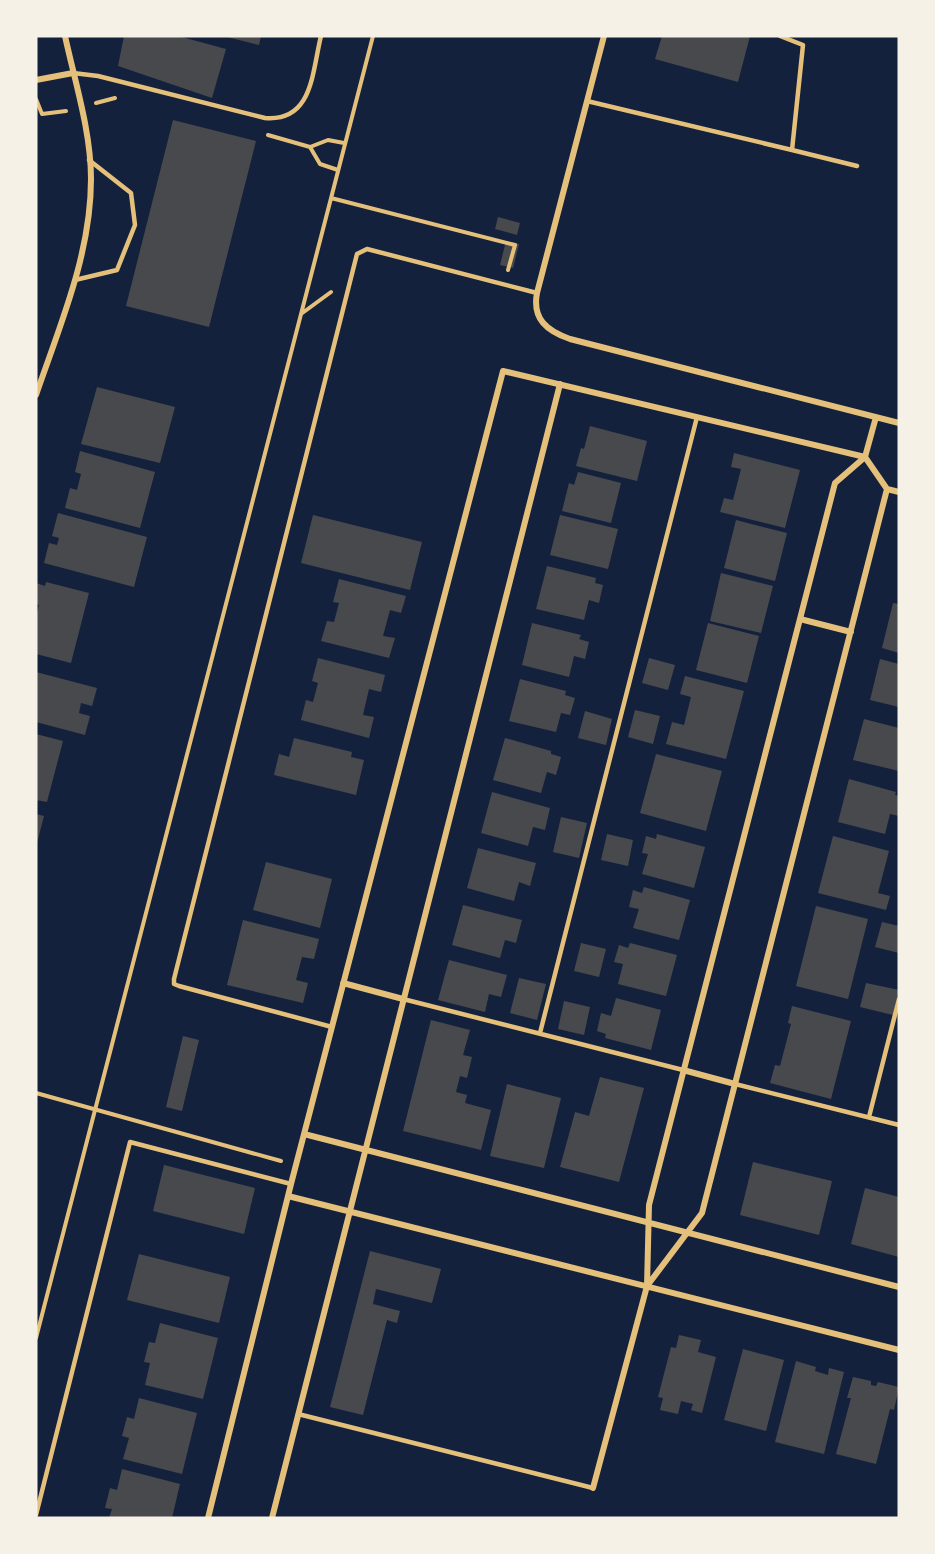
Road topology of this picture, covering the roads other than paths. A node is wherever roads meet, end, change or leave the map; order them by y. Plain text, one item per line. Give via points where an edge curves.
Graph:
1 (65, 36) edge
2 (321, 36) edge
3 (604, 36) edge
4 (780, 36) edge
5 (73, 73) junction
6 (36, 80) edge
7 (587, 101) junction
8 (792, 150) junction
9 (89, 160) junction
10 (857, 166) dead end
11 (75, 280) junction
12 (537, 293) junction
13 (560, 384) junction
14 (36, 395) edge
15 (697, 417) junction
16 (876, 417) junction
17 (899, 423) edge
18 (865, 457) junction
19 (887, 489) junction
20 (899, 492) edge
21 (800, 619) junction
22 (851, 632) junction
23 (344, 983) junction
24 (403, 999) junction
25 (899, 999) edge
26 (332, 1027) junction
27 (540, 1034) junction
28 (683, 1070) junction
29 (735, 1084) junction
30 (869, 1117) junction
31 (899, 1125) edge
32 (304, 1134) junction
33 (365, 1150) junction
34 (291, 1184) junction
35 (288, 1196) junction
36 (348, 1212) junction
37 (648, 1224) junction
38 (686, 1234) junction
39 (646, 1286) junction
40 (899, 1287) edge
41 (899, 1350) edge
42 (298, 1414) junction
43 (593, 1488) joint
44 (36, 1515) edge
45 (208, 1518) edge
46 (272, 1518) edge

1 - 5 street
2 - 5 lane via 306,99 290,116 279,119
3 - 7 street
4 - 8 lane via 803,45
5 - 6 street
5 - 9 street
7 - 8 lane
7 - 12 street
8 - 10 lane
9 - 11 street via 88,217
9 - 11 lane via 131,193 135,225 117,270
11 - 14 street
12 - 16 street via 536,311 542,324 553,333
12 - 26 lane via 367,249 357,254 174,979 179,986
13 - 15 street
13 - 23 street via 503,371
13 - 24 street
15 - 18 street
15 - 27 lane
16 - 17 street
16 - 18 street
18 - 19 street
18 - 21 street via 835,483
19 - 20 street
19 - 22 street
21 - 22 street
21 - 28 street
22 - 29 street
23 - 24 street
23 - 26 street
24 - 27 lane
24 - 33 street
25 - 30 lane
26 - 32 street
27 - 28 lane
28 - 29 street
28 - 37 street via 649,1204
29 - 30 lane
29 - 38 street via 702,1213
30 - 31 lane
32 - 33 street
32 - 34 street
33 - 36 street
33 - 37 street
34 - 35 street
34 - 44 lane via 130,1142
35 - 36 street
35 - 45 street
36 - 39 street
36 - 42 street
37 - 38 street
37 - 39 street
38 - 39 street
38 - 40 street
39 - 41 street
39 - 43 street
42 - 43 lane
42 - 46 street

